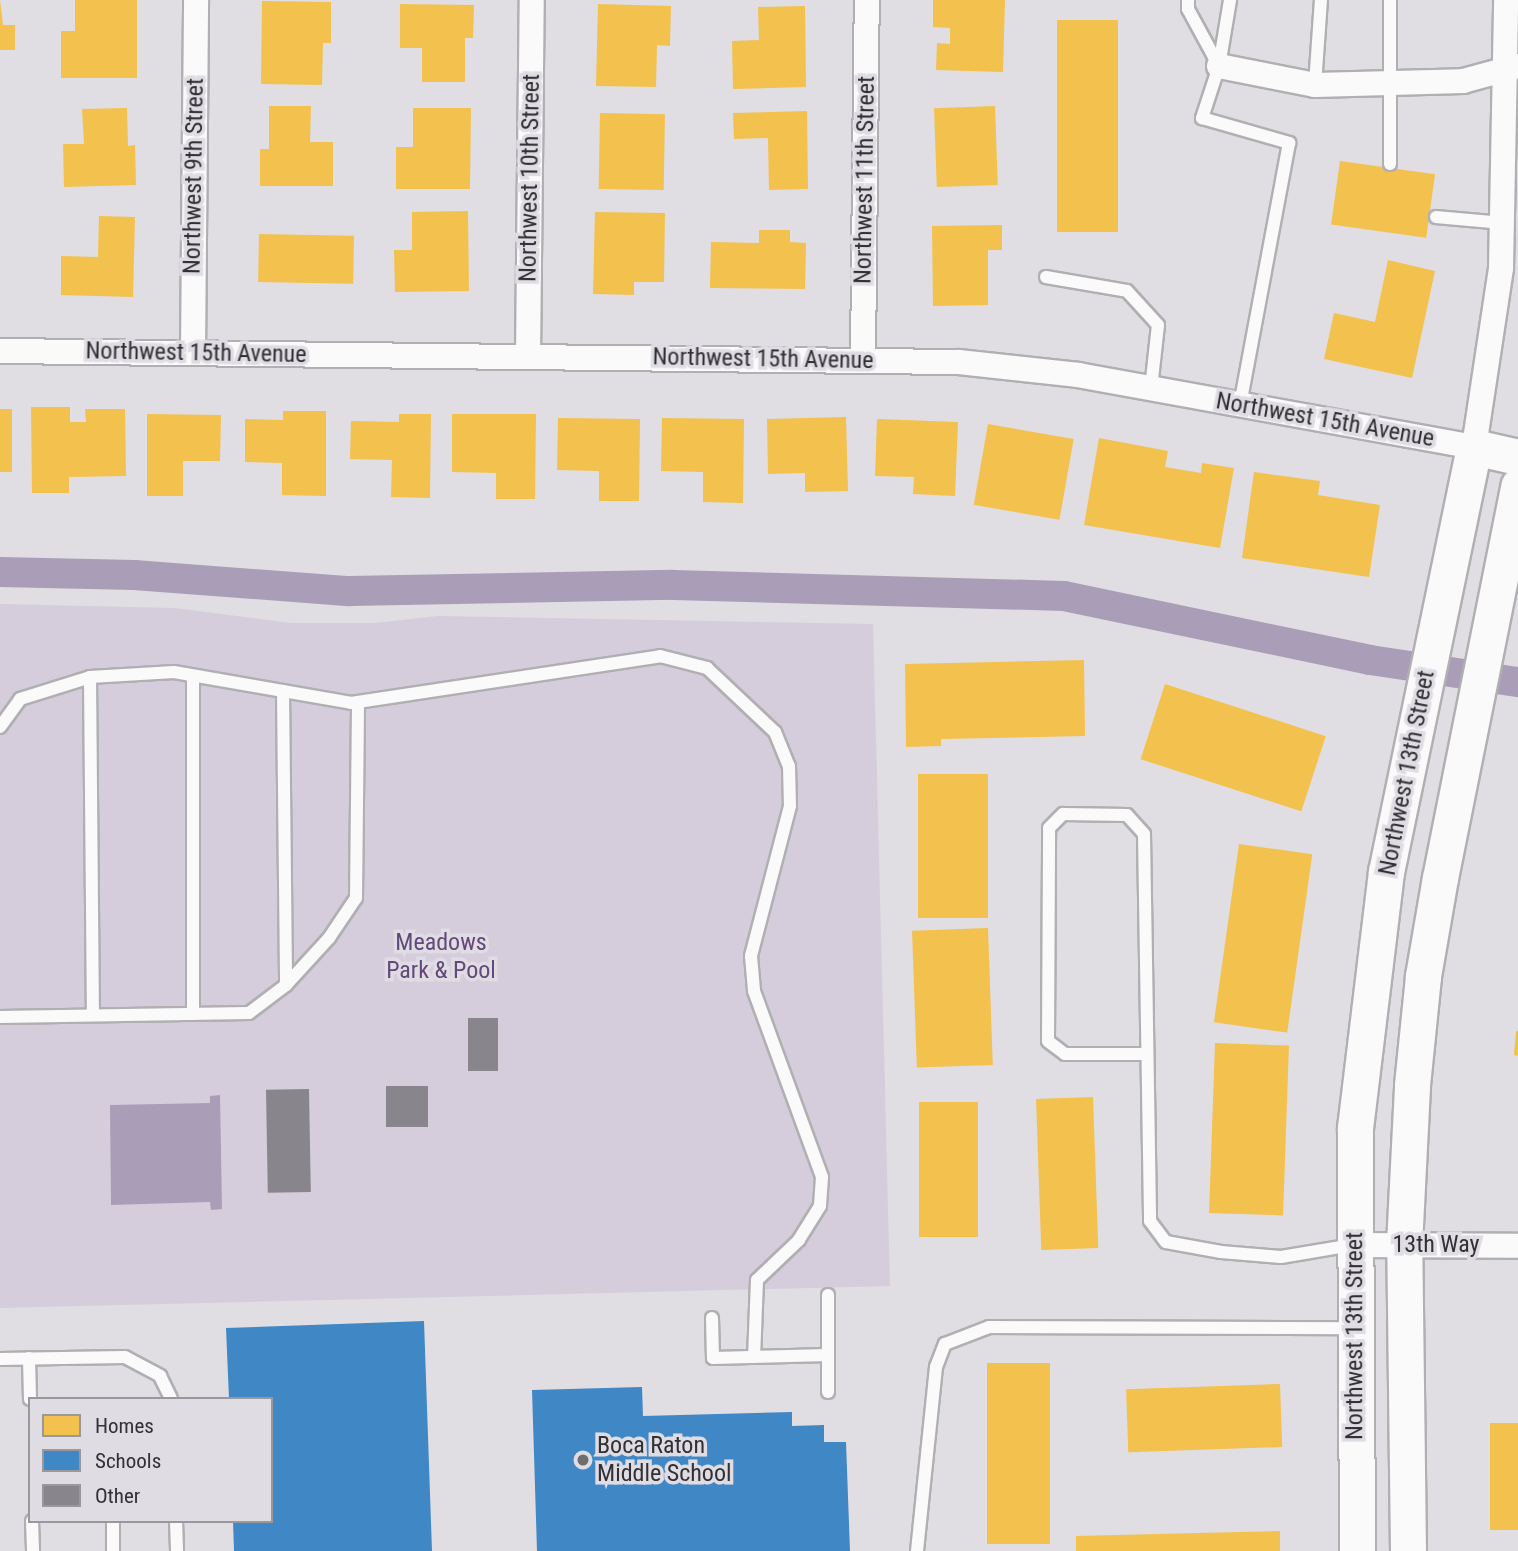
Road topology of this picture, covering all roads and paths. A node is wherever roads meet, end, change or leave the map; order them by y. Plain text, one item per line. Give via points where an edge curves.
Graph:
1 (196, 0) edge
2 (531, 0) edge
3 (867, 0) edge
4 (1188, 0) edge
5 (1230, 0) edge
6 (1321, 0) edge
7 (1391, 0) edge
8 (1506, 0) edge
9 (1219, 66) junction
10 (1512, 67) edge
11 (1391, 83) junction
12 (1315, 85) junction
13 (1390, 164) dead end
14 (1436, 217) dead end
15 (1503, 223) junction
16 (1046, 277) dead end
17 (0, 351) edge
18 (192, 353) junction
19 (528, 356) junction
20 (863, 360) junction
21 (1151, 388) junction
22 (1240, 405) junction
23 (1474, 447) junction
24 (1518, 457) edge
25 (1518, 486) edge
26 (192, 676) junction
27 (90, 677) junction
28 (283, 691) junction
29 (358, 702) junction
30 (0, 727) edge
31 (286, 985) junction
32 (193, 1014) junction
33 (93, 1015) junction
34 (0, 1017) edge
35 (1147, 1054) junction
36 (1353, 1245) junction
37 (1404, 1245) junction
38 (1518, 1246) edge
39 (828, 1295) dead end
40 (712, 1318) dead end
41 (1354, 1328) junction
42 (828, 1355) junction
43 (754, 1357) junction
44 (29, 1358) junction
45 (0, 1359) edge
46 (828, 1392) dead end
47 (30, 1397) edge
48 (170, 1397) edge
49 (32, 1523) edge
50 (113, 1523) edge
51 (176, 1523) edge
52 (33, 1551) edge
53 (113, 1551) edge
54 (177, 1551) edge
55 (916, 1551) edge
56 (1357, 1551) edge
57 (1408, 1551) edge

1 - 18 street, Northwest 9th Street
2 - 19 street, Northwest 10th Street
3 - 20 street, Northwest 11th Street
4 - 9 lane via 1188,9
5 - 9 lane
6 - 12 lane
7 - 11 lane
8 - 10 street, Northwest 13th Street
9 - 12 street
9 - 22 lane via 1202,118 1289,143
10 - 11 street via 1464,80
10 - 15 street, Northwest 13th Street
11 - 12 street
11 - 13 lane
14 - 15 lane
15 - 23 street, Northwest 13th Street via 1494,323
16 - 21 lane via 1127,291 1158,325
17 - 18 street, Northwest 15th Avenue
18 - 19 street, Northwest 15th Avenue
19 - 20 street, Northwest 15th Avenue
20 - 21 street, Northwest 15th Avenue via 1020,366
21 - 22 street, Northwest 15th Avenue
22 - 23 street, Northwest 15th Avenue
23 - 24 street, Northwest 15th Avenue
23 - 36 street, Northwest 13th Street via 1386,872 1355,1128
25 - 37 street, Northwest 13th Street via 1423,976
26 - 27 lane via 174,672
26 - 28 lane
26 - 32 lane
27 - 30 lane via 20,699
27 - 33 lane
28 - 29 lane
28 - 31 lane
29 - 31 lane via 356,898 329,939
29 - 43 lane via 660,656 707,668 775,732 789,766 790,806 760,908 751,956 754,990 822,1177 820,1206 799,1240 757,1280
31 - 32 lane via 249,1013
32 - 33 lane
33 - 34 lane
35 - 35 lane via 1144,834 1127,815 1063,814 1049,828 1048,1041 1065,1054
35 - 36 lane via 1150,1221 1166,1242 1281,1257
36 - 37 street, 13th Way
36 - 41 street, Northwest 13th Street
37 - 38 street, 13th Way
37 - 57 street, Northwest 13th Street
39 - 42 lane
40 - 43 lane via 713,1358
41 - 55 lane via 989,1327 945,1344 936,1367
41 - 56 street, Northwest 13th Street
42 - 43 lane
42 - 46 lane
44 - 45 lane
44 - 47 lane
44 - 48 lane via 125,1357 144,1363 160,1376
49 - 52 lane
50 - 53 lane
51 - 54 lane

